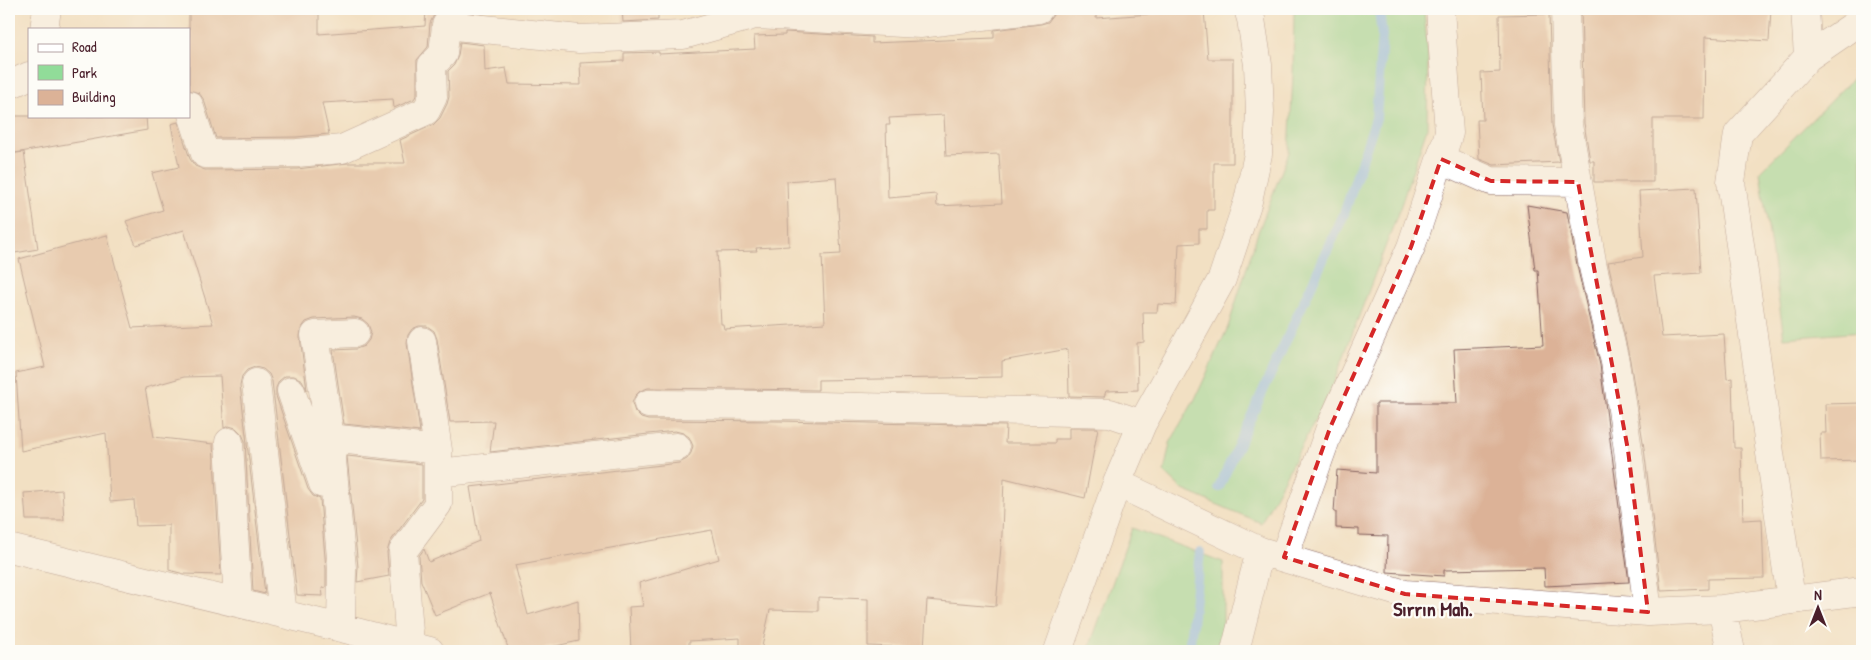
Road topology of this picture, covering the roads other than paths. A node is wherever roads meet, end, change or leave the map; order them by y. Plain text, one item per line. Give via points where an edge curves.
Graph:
1 (47, 9) edge
2 (1039, 9) edge
3 (1248, 9) edge
4 (1440, 9) edge
5 (1565, 9) edge
6 (1805, 9) edge
7 (716, 17) edge
8 (1862, 20) edge
9 (44, 28) edge
10 (1808, 57) junction
11 (28, 76) edge
12 (9, 86) edge
13 (190, 109) edge
14 (1441, 159) junction
15 (1578, 182) junction
16 (355, 333) dead end
17 (422, 341) dead end
18 (256, 383) dead end
19 (291, 391) dead end
20 (648, 404) dead end
21 (1142, 424) junction
22 (330, 438) junction
23 (229, 442) dead end
24 (677, 447) dead end
25 (438, 461) junction
26 (1117, 483) junction
27 (9, 548) edge
28 (1272, 554) junction
29 (342, 568) junction
30 (1862, 591) edge
31 (1791, 599) junction
32 (238, 603) junction
33 (1722, 610) junction
34 (1648, 612) junction
35 (283, 614) junction
36 (341, 628) junction
37 (420, 649) edge
38 (1058, 651) edge
39 (1235, 651) edge
40 (1731, 651) edge

1 - 9 street
2 - 7 street via 920,24 755,15
3 - 21 street via 1258,65 1260,112 1258,154 1248,201 1222,279
4 - 14 street via 1449,133
5 - 15 street via 1568,125
6 - 10 street
7 - 13 street via 683,35 579,40 446,26 443,54 432,65 432,97 426,111 342,149 205,154
8 - 10 street
10 - 31 street via 1738,134 1731,182
11 - 12 street
14 - 15 street via 1491,181
14 - 28 street via 1411,247
15 - 34 street via 1615,362
16 - 22 street via 315,335
17 - 25 street
18 - 35 street
19 - 29 street via 323,481
20 - 21 street via 1110,413
21 - 26 street
22 - 25 street
22 - 29 street
23 - 32 street
24 - 25 street
25 - 37 street via 438,504 403,551
26 - 28 street
26 - 38 street
27 - 32 street
28 - 34 street via 1406,594
28 - 39 street
29 - 36 street
30 - 31 street
31 - 33 street
32 - 35 street
33 - 34 street
33 - 40 street
35 - 36 street
36 - 37 street

